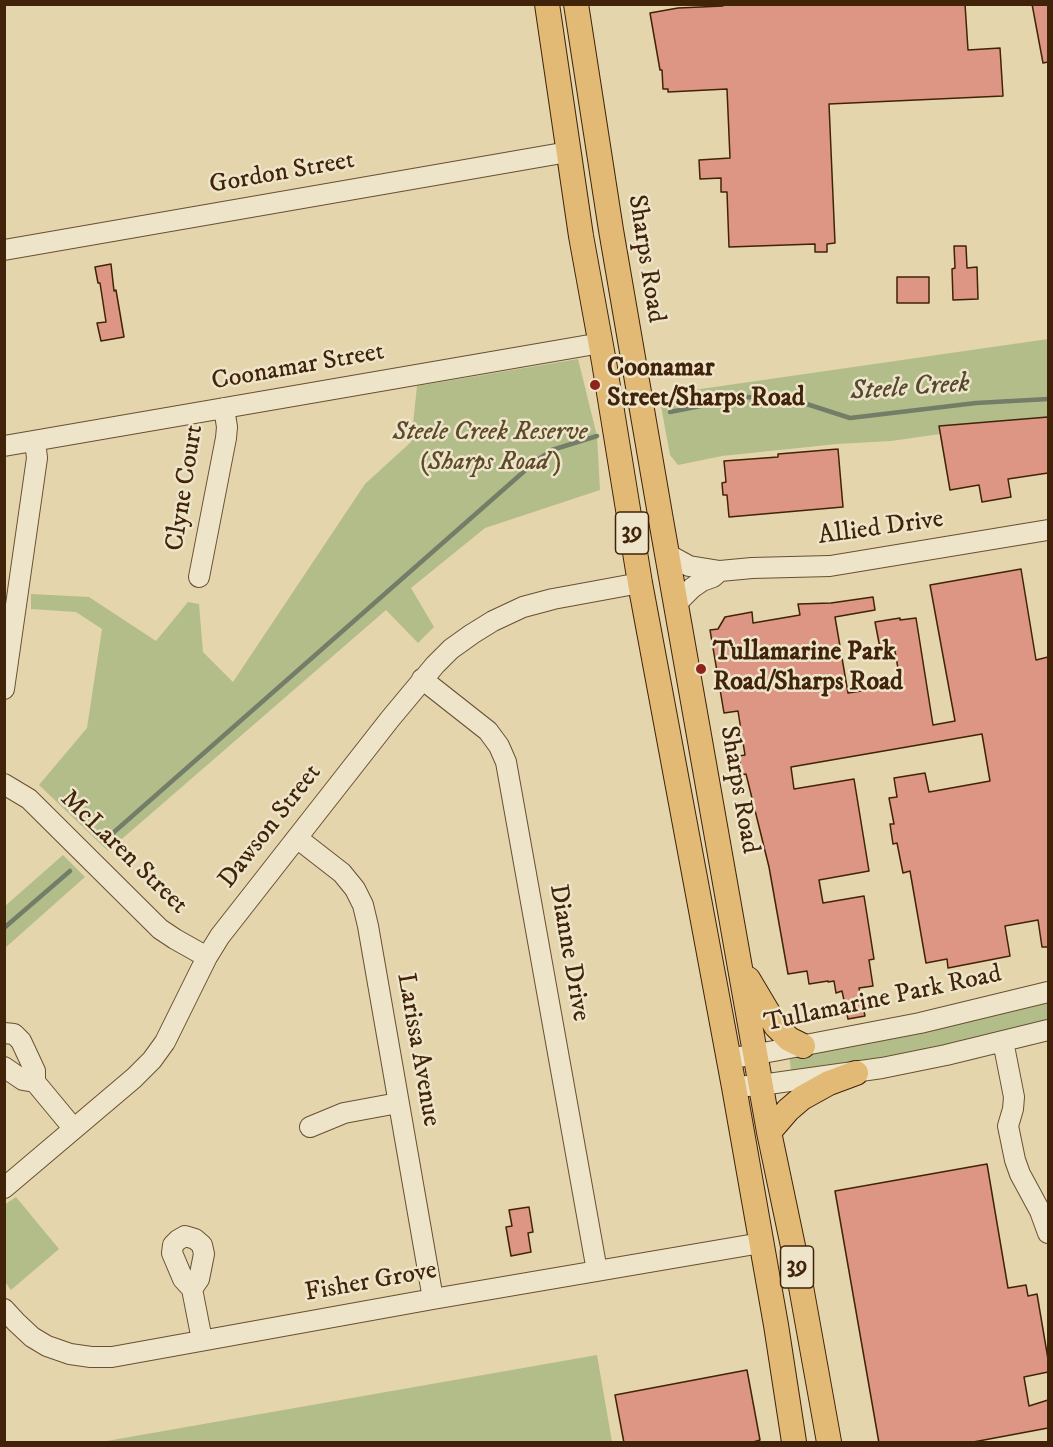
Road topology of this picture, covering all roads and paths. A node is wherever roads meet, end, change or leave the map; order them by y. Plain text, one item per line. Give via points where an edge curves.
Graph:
1 (547, 4) edge
2 (576, 4) edge
3 (568, 152) junction
4 (611, 231) junction
5 (581, 236) junction
6 (4, 249) edge
7 (601, 343) junction
8 (224, 408) junction
9 (35, 441) junction
10 (4, 447) edge
11 (660, 520) junction
12 (1048, 530) edge
13 (667, 554) junction
14 (720, 571) junction
15 (199, 577) dead end
16 (640, 583) junction
17 (676, 604) junction
18 (422, 679) junction
19 (4, 688) edge
20 (4, 784) edge
21 (297, 838) junction
22 (207, 957) junction
23 (740, 967) junction
24 (1048, 992) edge
25 (1048, 1030) edge
26 (4, 1034) edge
27 (1003, 1041) junction
28 (803, 1046) junction
29 (756, 1054) junction
30 (728, 1059) junction
31 (4, 1067) edge
32 (856, 1072) junction
33 (35, 1082) junction
34 (761, 1085) junction
35 (734, 1087) junction
36 (398, 1103) junction
37 (310, 1127) dead end
38 (74, 1129) junction
39 (769, 1132) junction
40 (4, 1188) edge
41 (1048, 1233) edge
42 (761, 1243) junction
43 (597, 1271) junction
44 (192, 1289) dead end
45 (433, 1299) junction
46 (4, 1309) edge
47 (202, 1340) junction
48 (795, 1443) edge
49 (829, 1443) edge

1 - 3 main road, 39
2 - 4 main road, Sharps Road / 39
3 - 5 main road, 39
3 - 6 street, Gordon Street
4 - 5 main road
4 - 11 main road, Sharps Road / 39
5 - 7 main road, 39
7 - 8 street, Coonamar Street
7 - 16 main road, 39
8 - 9 street, Coonamar Street
8 - 15 street, Clyne Court via 226,438
9 - 10 street, Coonamar Street
9 - 19 street via 37,458
11 - 13 main road, Sharps Road / 39
11 - 16 main road via 649,533 654,563
12 - 14 street, Allied Drive via 830,566
13 - 14 street, Allied Drive via 689,566
13 - 17 main road, Sharps Road / 39
14 - 17 street, Allied Drive via 692,588
16 - 18 street, Dawson Street via 523,607 472,634
16 - 30 main road, 39
17 - 23 main road, Sharps Road / 39
18 - 21 street, Dawson Street
18 - 43 street, Dianne Drive via 488,731 506,762
20 - 22 street, McLaren Street via 28,799 160,929
21 - 22 street, Dawson Street
21 - 36 street, Larissa Avenue via 342,873 363,905
22 - 38 street, Dawson Street via 169,1035 152,1060
23 - 28 main road via 776,1026
23 - 29 main road, Sharps Road / 39
24 - 28 street, Tullamarine Park Road
25 - 27 street
26 - 33 street via 14,1034 21,1041 35,1071
27 - 32 street
27 - 41 street via 1014,1098 1008,1126 1015,1160
28 - 29 street, Tullamarine Park Road
29 - 30 street, Tullamarine Park Road
29 - 34 main road, Sharps Road / 39
30 - 35 main road, 39
31 - 33 street via 23,1080
32 - 34 street
32 - 39 main road via 802,1098
33 - 38 street
34 - 35 street
34 - 39 main road, Sharps Road / 39
35 - 42 main road, 39
36 - 37 street via 344,1113
36 - 45 street, Larissa Avenue
38 - 40 street, Dawson Street
39 - 49 main road, Sharps Road / 39
42 - 43 street, Fisher Grove
42 - 48 main road, 39
43 - 45 street, Fisher Grove
44 - 47 street
45 - 47 street, Fisher Grove
46 - 47 street, Fisher Grove via 32,1337 70,1354 112,1357

